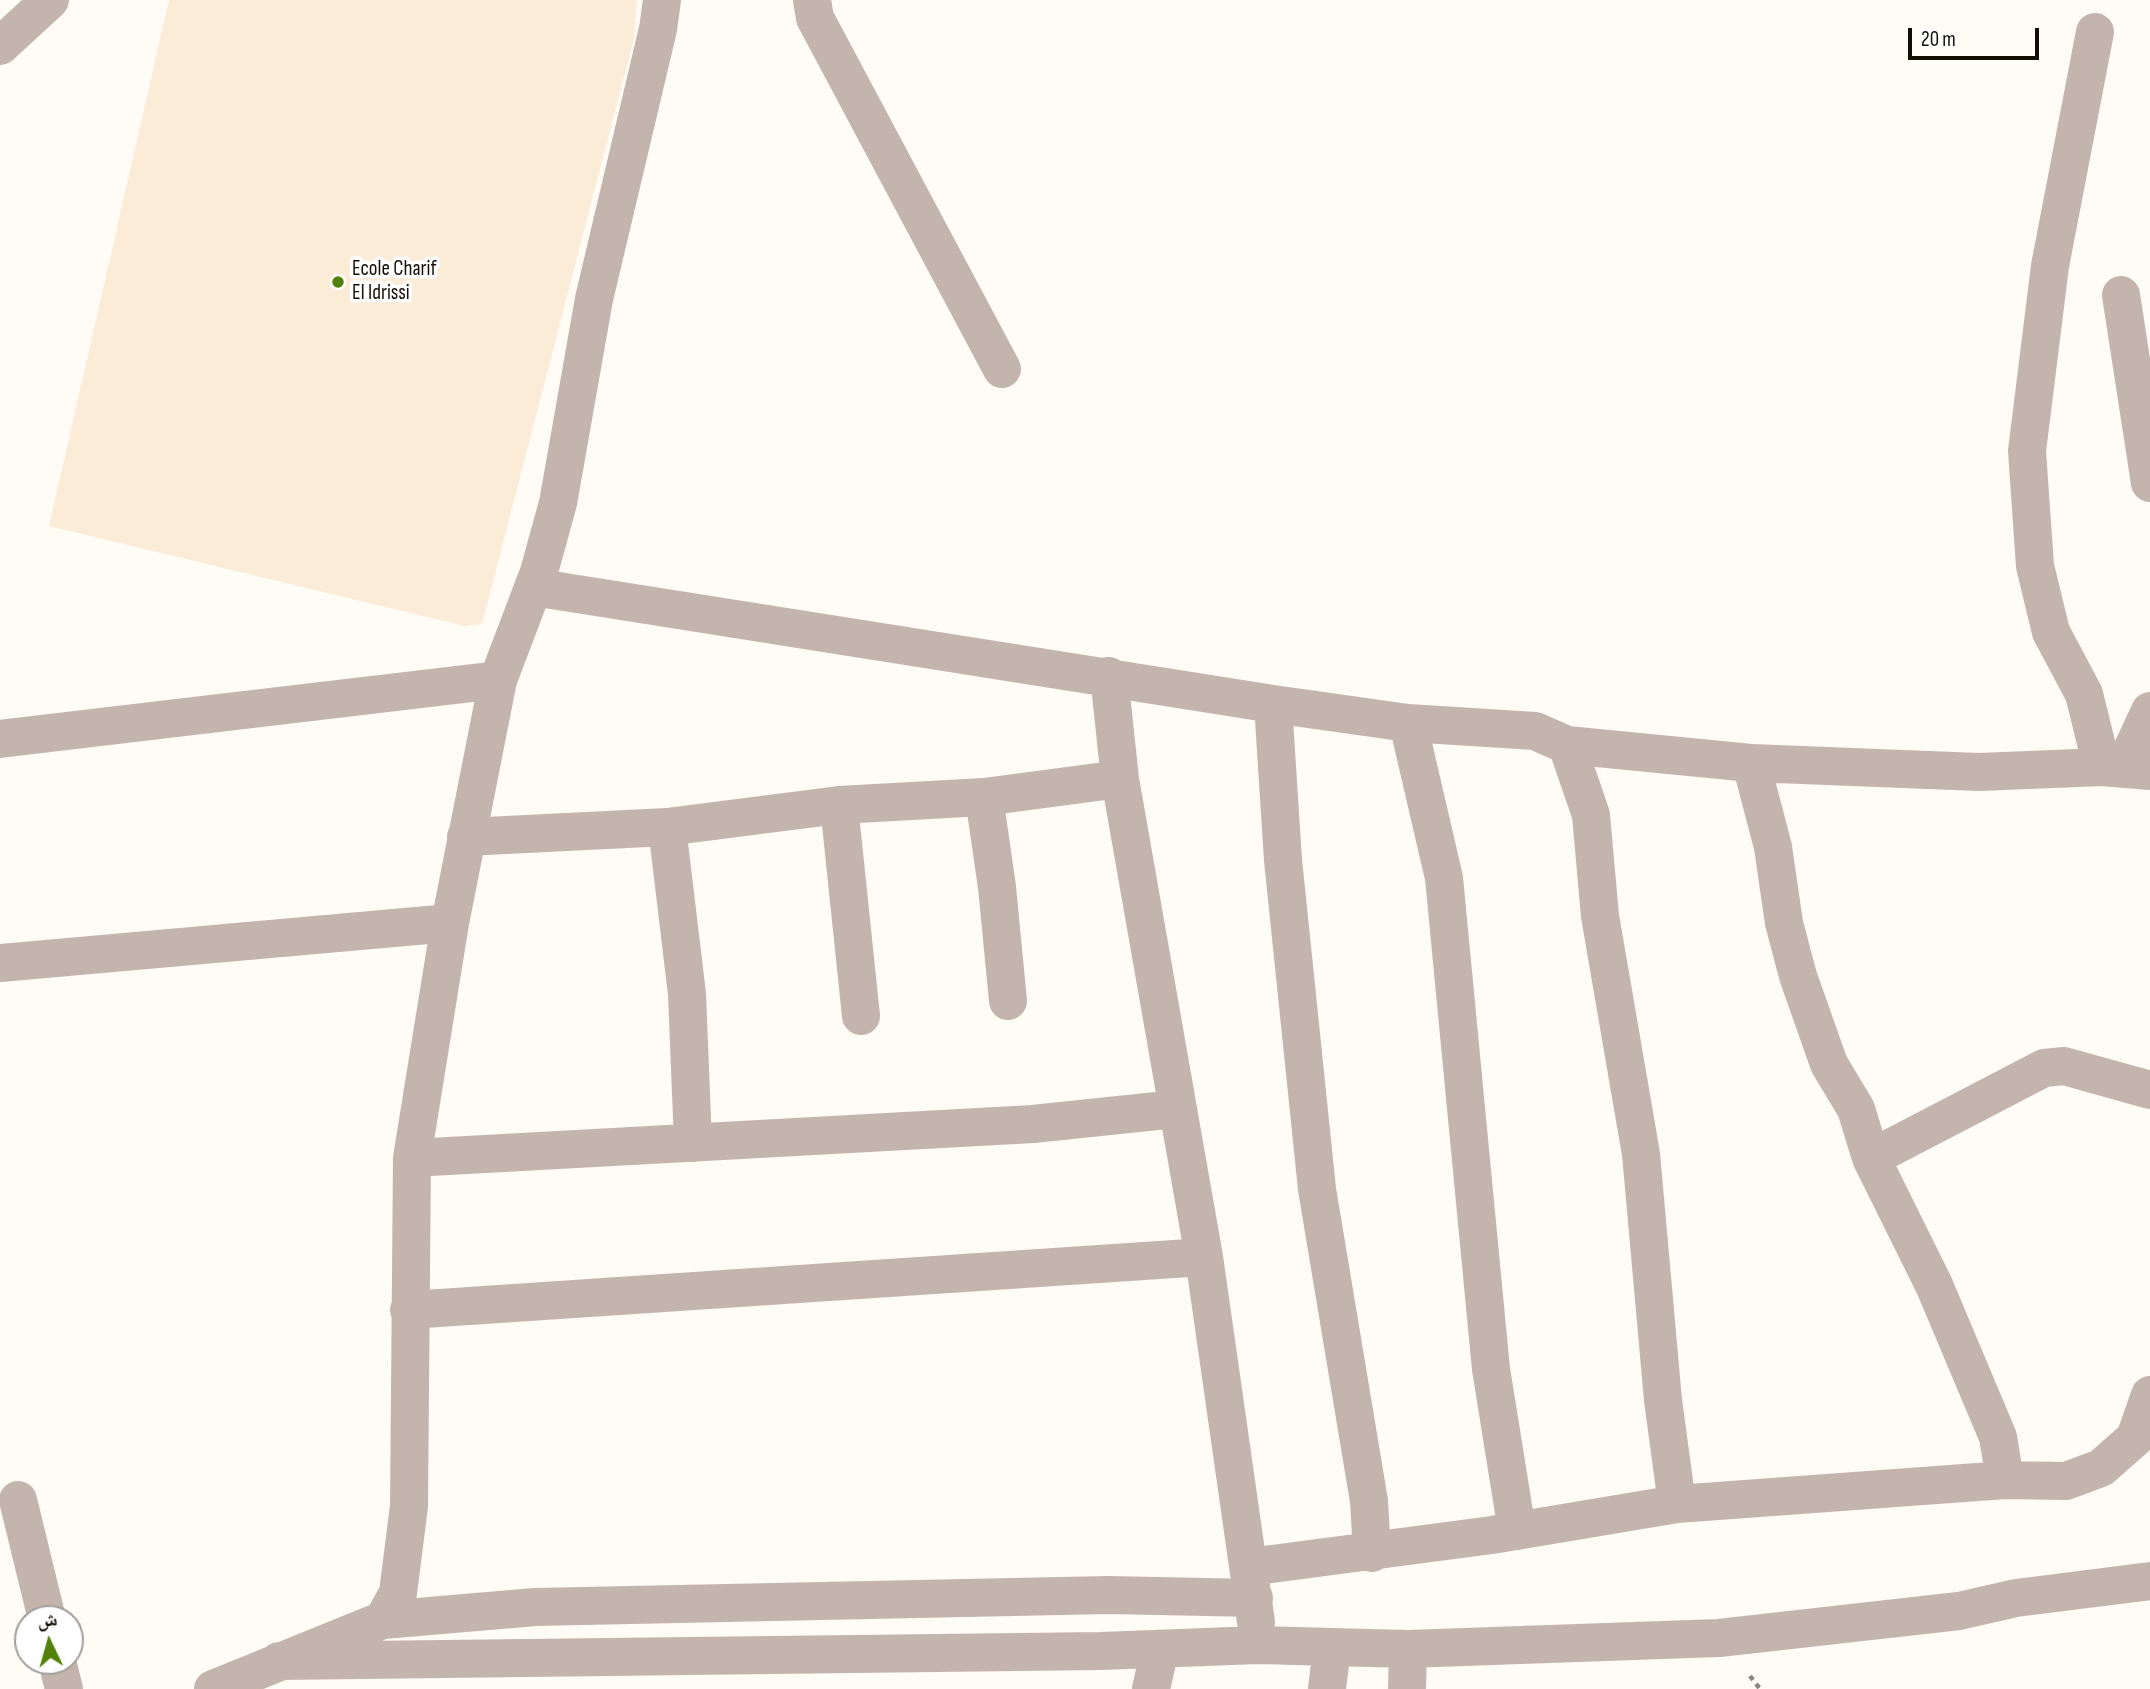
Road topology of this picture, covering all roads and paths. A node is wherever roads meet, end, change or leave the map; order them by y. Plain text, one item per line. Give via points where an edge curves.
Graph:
1 (50, 0) edge
2 (662, 0) edge
3 (812, 0) edge
4 (2095, 32) dead end
5 (0, 46) edge
6 (2121, 295) dead end
7 (1002, 369) dead end
8 (2150, 483) edge
9 (533, 587) junction
10 (1109, 676) junction
11 (498, 680) junction
12 (1273, 704) junction
13 (2150, 711) edge
14 (1408, 723) junction
15 (0, 739) edge
16 (1567, 745) junction
17 (1751, 764) junction
18 (2125, 768) edge
19 (1120, 779) junction
20 (984, 797) junction
21 (839, 805) junction
22 (667, 827) junction
23 (466, 837) junction
24 (450, 923) junction
25 (0, 963) edge
26 (1008, 1001) dead end
27 (861, 1016) dead end
28 (2150, 1090) edge
29 (1176, 1109) junction
30 (693, 1143) junction
31 (412, 1158) junction
32 (1871, 1158) junction
33 (1204, 1257) junction
34 (409, 1310) junction
35 (2150, 1395) edge
36 (2005, 1480) junction
37 (18, 1500) dead end
38 (1677, 1504) junction
39 (1517, 1531) junction
40 (1372, 1553) junction
41 (2150, 1581) edge
42 (1251, 1583) junction
43 (44, 1605) edge
44 (383, 1620) junction
45 (1258, 1645) junction
46 (1332, 1647) junction
47 (1160, 1649) junction
48 (1408, 1649) junction
49 (279, 1661) junction
50 (232, 1686) edge
51 (1151, 1689) edge
52 (1327, 1689) edge
53 (1407, 1689) edge

1 - 5 street
2 - 9 street via 594,299 558,503
3 - 7 street via 815,18 863,112
4 - 18 street via 2050,266 2027,451 2035,566 2051,632
6 - 8 street
9 - 10 street
9 - 11 street
10 - 12 street
10 - 19 street
11 - 15 street
11 - 23 street
12 - 14 street
12 - 40 street via 1283,860 1317,1189 1369,1501
13 - 18 street
14 - 16 street via 1535,732
14 - 39 street via 1444,878 1491,1369
16 - 17 street
16 - 38 street via 1591,815 1600,916 1641,1154
17 - 18 street via 1979,772
17 - 32 street via 1773,847 1784,923 1798,976 1829,1064 1856,1109
19 - 20 street
19 - 29 street
20 - 21 street
20 - 26 street
21 - 22 street
21 - 27 street
22 - 23 street
22 - 30 street via 687,994
23 - 24 street
24 - 25 street
24 - 31 street
28 - 32 street via 2064,1066 2044,1068
29 - 30 street via 1033,1124
29 - 33 street
30 - 31 street
31 - 34 street
32 - 36 street via 1934,1285 1998,1437
33 - 34 street
33 - 42 street
34 - 44 street via 409,1506 398,1592
35 - 36 street via 2135,1438 2101,1468 2066,1481
36 - 38 street
37 - 43 street
38 - 39 street
39 - 40 street
40 - 42 street
41 - 48 street via 2016,1598 1959,1611 1719,1638
42 - 44 street via 1109,1595 535,1607
42 - 45 street
44 - 49 street
45 - 46 street
45 - 47 street
46 - 48 street
46 - 52 street
47 - 49 street
47 - 51 street
48 - 53 street
49 - 50 street

